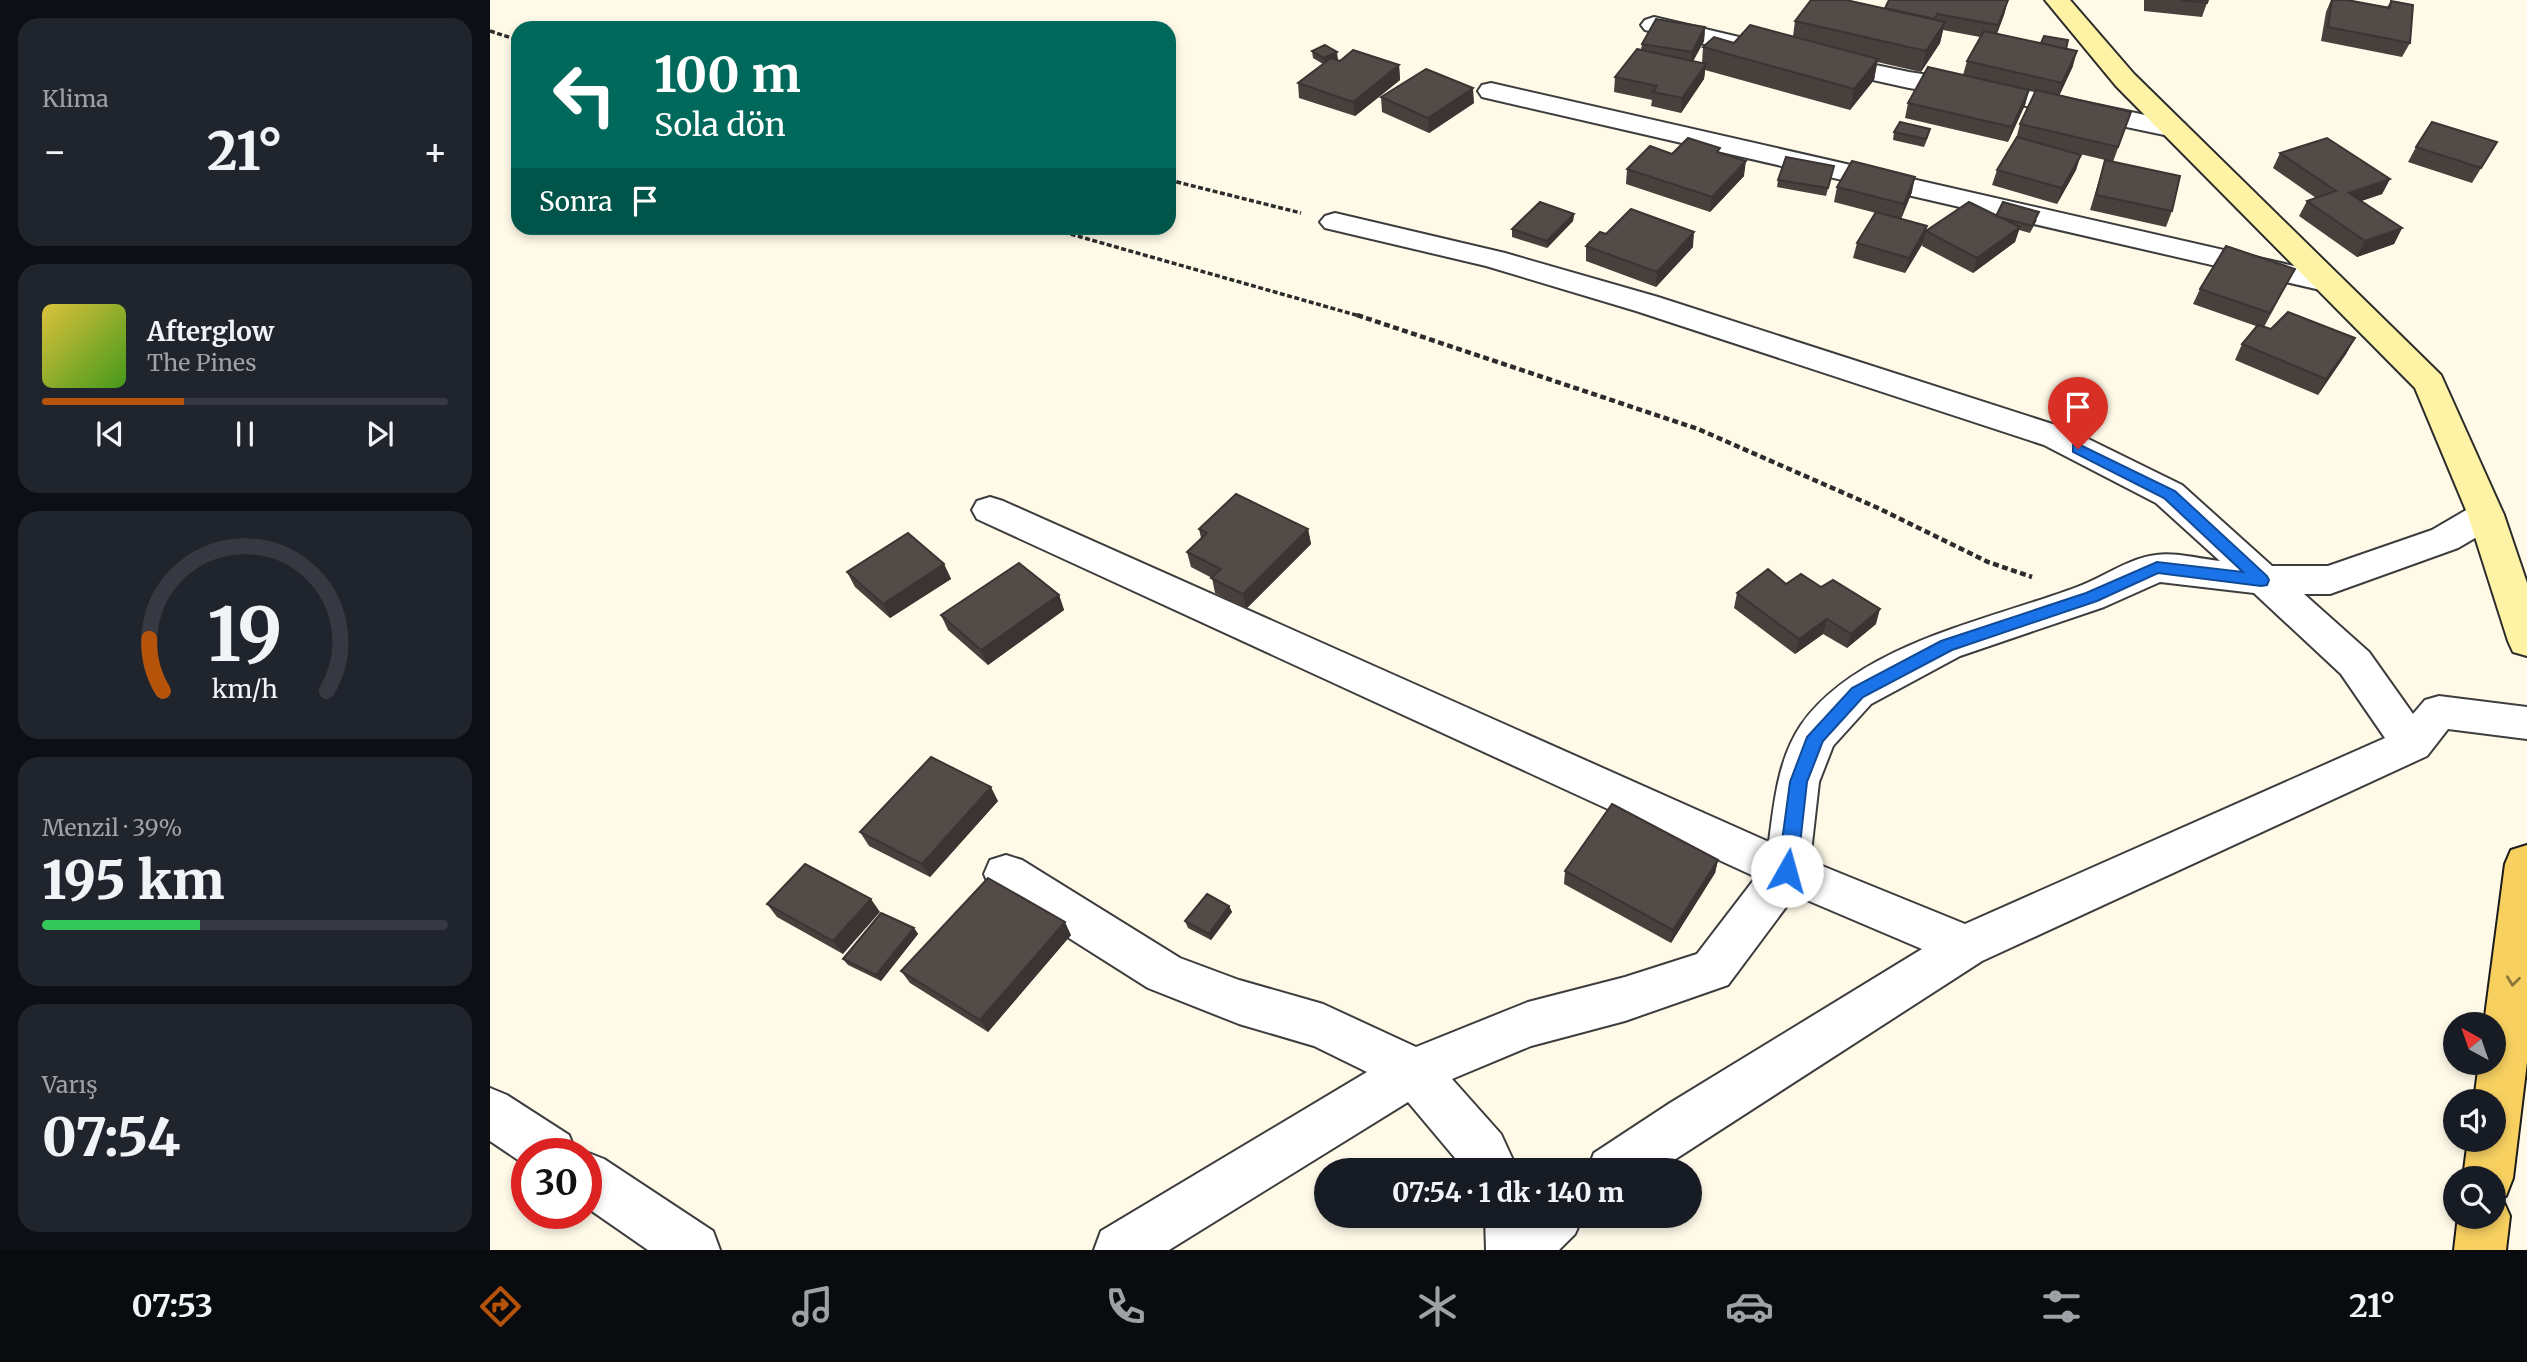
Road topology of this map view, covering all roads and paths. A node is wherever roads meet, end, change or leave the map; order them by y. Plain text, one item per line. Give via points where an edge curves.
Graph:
1 (2057, 0) edge
2 (1654, 25) edge
3 (490, 31) edge
4 (511, 38) edge
5 (1491, 91) dead end
6 (2174, 129) junction
7 (1176, 182) edge
8 (1335, 222) joint
9 (1074, 235) edge
10 (2329, 283) junction
11 (990, 510) dead end
12 (2486, 515) junction
13 (2261, 580) junction
14 (2091, 597) junction
15 (2527, 641) edge
16 (2527, 723) edge
17 (2412, 744) junction
18 (2527, 864) edge
19 (1787, 871) junction
20 (1006, 874) dead end
21 (1966, 946) junction
22 (1415, 1071) junction
23 (2499, 1089) edge
24 (490, 1112) edge
25 (529, 1138) edge
26 (1486, 1158) edge
27 (1631, 1158) edge
28 (602, 1188) edge
29 (1511, 1228) edge
30 (1545, 1228) edge
31 (2482, 1229) edge
32 (694, 1250) edge
33 (1120, 1250) edge
34 (1512, 1250) edge
35 (1522, 1250) edge
36 (2480, 1250) edge

1 - 6 street
2 - 6 street via 1909,80 2026,98
3 - 4 path
5 - 10 street
6 - 10 street
7 - 8 path
8 - 13 street via 1494,259 1647,303 2056,437 2169,494
9 - 14 path via 1395,326 1698,429 1988,562
10 - 12 street via 2430,383
11 - 19 street
12 - 13 street via 2445,539 2330,580
12 - 15 street
13 - 14 street via 2157,568
13 - 17 street via 2355,663
14 - 19 street via 1946,645 1857,693 1816,737 1798,782
16 - 17 street via 2439,712
17 - 21 street
18 -> 23 main road
19 - 21 street
19 - 22 street via 1712,970 1528,1024
20 - 22 street via 1164,973 1238,1002 1323,1026
21 - 27 street
22 - 26 street
22 - 33 street
24 - 25 street
28 - 32 street
29 - 34 street
30 - 35 street
31 - 36 main road

